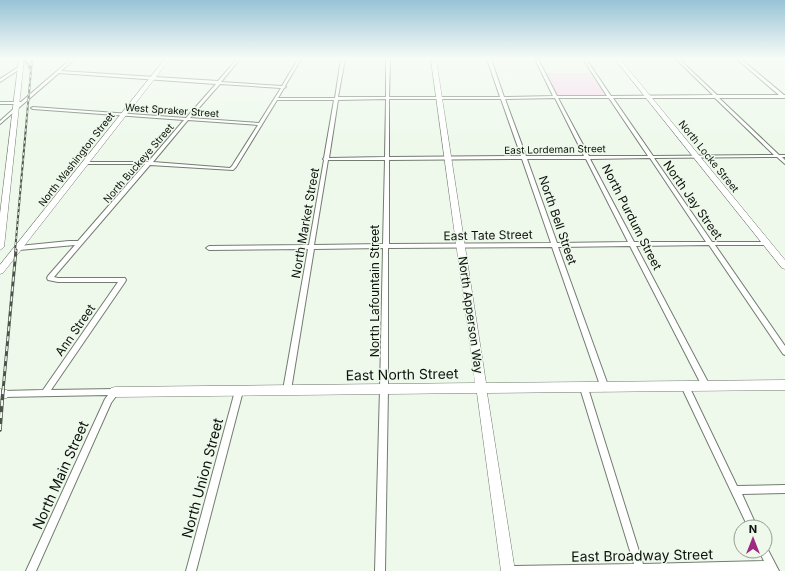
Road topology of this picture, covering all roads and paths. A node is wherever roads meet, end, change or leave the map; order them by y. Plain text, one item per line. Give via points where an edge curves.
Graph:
1 (20, 86) edge
2 (42, 86) edge
3 (147, 86) edge
4 (217, 86) edge
5 (262, 86) edge
6 (338, 86) edge
7 (387, 86) edge
8 (437, 86) edge
9 (499, 86) edge
10 (550, 86) edge
11 (602, 86) edge
12 (639, 86) edge
13 (704, 86) edge
14 (770, 86) edge
15 (284, 87) joint
16 (610, 97) junction
17 (649, 97) junction
18 (716, 97) junction
19 (784, 97) edge
20 (439, 98) junction
21 (503, 98) junction
22 (556, 98) junction
23 (276, 99) junction
24 (336, 99) junction
25 (387, 99) junction
26 (0, 103) edge
27 (19, 105) junction
28 (34, 108) dead end
29 (124, 114) junction
30 (188, 119) junction
31 (0, 123) edge
32 (260, 124) junction
33 (696, 156) junction
34 (776, 156) junction
35 (785, 156) edge
36 (587, 157) junction
37 (650, 157) junction
38 (524, 158) junction
39 (326, 159) junction
40 (386, 159) junction
41 (448, 159) junction
42 (86, 163) junction
43 (150, 163) junction
44 (785, 163) edge
45 (766, 243) junction
46 (632, 244) junction
47 (710, 244) junction
48 (555, 245) junction
49 (78, 246) junction
50 (461, 246) junction
51 (311, 247) junction
52 (386, 247) junction
53 (0, 248) edge
54 (19, 248) junction
55 (209, 248) dead end
56 (785, 266) edge
57 (0, 271) edge
58 (123, 280) joint
59 (785, 352) edge
60 (785, 385) edge
61 (685, 386) junction
62 (706, 386) junction
63 (482, 388) junction
64 (584, 388) junction
65 (605, 388) junction
66 (384, 389) junction
67 (287, 390) junction
68 (239, 391) junction
69 (115, 392) junction
70 (45, 393) junction
71 (2, 394) edge
72 (785, 489) edge
73 (735, 490) junction
74 (749, 519) edge
75 (768, 559) edge
76 (773, 568) edge
77 (640, 570) edge
78 (31, 571) edge
79 (191, 571) edge
80 (380, 571) edge
81 (508, 571) edge
82 (514, 571) edge

1 - 27 street
2 - 27 street
3 - 29 street, North Washington Street
4 - 30 street, North Buckeye Street
5 - 15 street
6 - 24 street, North Market Street
7 - 25 street, North Lafountain Street
8 - 20 street, North Apperson Way
9 - 21 street, North Bell Street
10 - 22 street, North Purdum Street
11 - 16 street, North Jay Street
12 - 17 street, North Locke Street
13 - 18 street
14 - 19 street
15 - 23 street
16 - 17 street
16 - 22 street
16 - 37 street, North Jay Street
17 - 18 street
17 - 33 street, North Locke Street
18 - 19 street
18 - 34 street
20 - 21 street
20 - 25 street
20 - 41 street, North Apperson Way
21 - 22 street
21 - 38 street, North Bell Street
22 - 36 street, North Purdum Street
23 - 24 street
23 - 32 street
24 - 25 street
24 - 39 street, North Market Street
25 - 40 street, North Lafountain Street
26 - 27 street
27 - 31 street
27 - 53 street
28 - 29 street, West Spraker Street
29 - 30 street, West Spraker Street
29 - 42 street, North Washington Street
30 - 32 street, West Spraker Street
30 - 43 street, North Buckeye Street
32 - 43 street via 231,169
33 - 34 street, East Lordeman Street
33 - 37 street, East Lordeman Street
33 - 45 street, North Locke Street
34 - 35 street, East Lordeman Street
34 - 44 street
36 - 37 street, East Lordeman Street
36 - 38 street, East Lordeman Street
36 - 46 street, North Purdum Street
37 - 47 street, North Jay Street
38 - 41 street, East Lordeman Street
38 - 48 street, North Bell Street
39 - 40 street, East Lordeman Street
39 - 51 street, North Market Street
40 - 41 street, East Lordeman Street
40 - 52 street, North Lafountain Street
41 - 50 street, North Apperson Way
42 - 43 street
42 - 54 street, North Washington Street
43 - 49 street, North Buckeye Street
45 - 47 street, East Tate Street
45 - 56 street, North Locke Street
46 - 47 street, East Tate Street
46 - 48 street, East Tate Street
46 - 62 street, North Purdum Street
47 - 59 street, North Jay Street
48 - 50 street, East Tate Street
48 - 65 street, North Bell Street
49 - 54 street via 77,243 69,243
49 - 58 street, North Buckeye Street via 50,278
50 - 52 street, East Tate Street
50 - 63 street, North Apperson Way
51 - 52 street, East Tate Street
51 - 55 street, East Tate Street
51 - 67 street, North Market Street
52 - 66 street, North Lafountain Street
54 - 57 street, North Washington Street
58 - 70 street, Ann Street
60 - 62 street, East North Street
61 - 62 street, East North Street
61 - 65 street, East North Street
61 - 73 street
63 - 64 street, East North Street
63 - 66 street, East North Street
63 - 81 street, North Apperson Way
64 - 65 street, East North Street
64 - 77 street
66 - 67 street, East North Street
66 - 80 street, North Lafountain Street
67 - 68 street, East North Street
68 - 69 street, East North Street
68 - 79 street, North Union Street
69 - 70 street
69 - 78 street, North Main Street via 92,435
70 - 71 street
72 - 73 street
73 - 74 street
75 - 76 street
76 - 77 street, East Broadway Street
77 - 82 street, East Broadway Street

